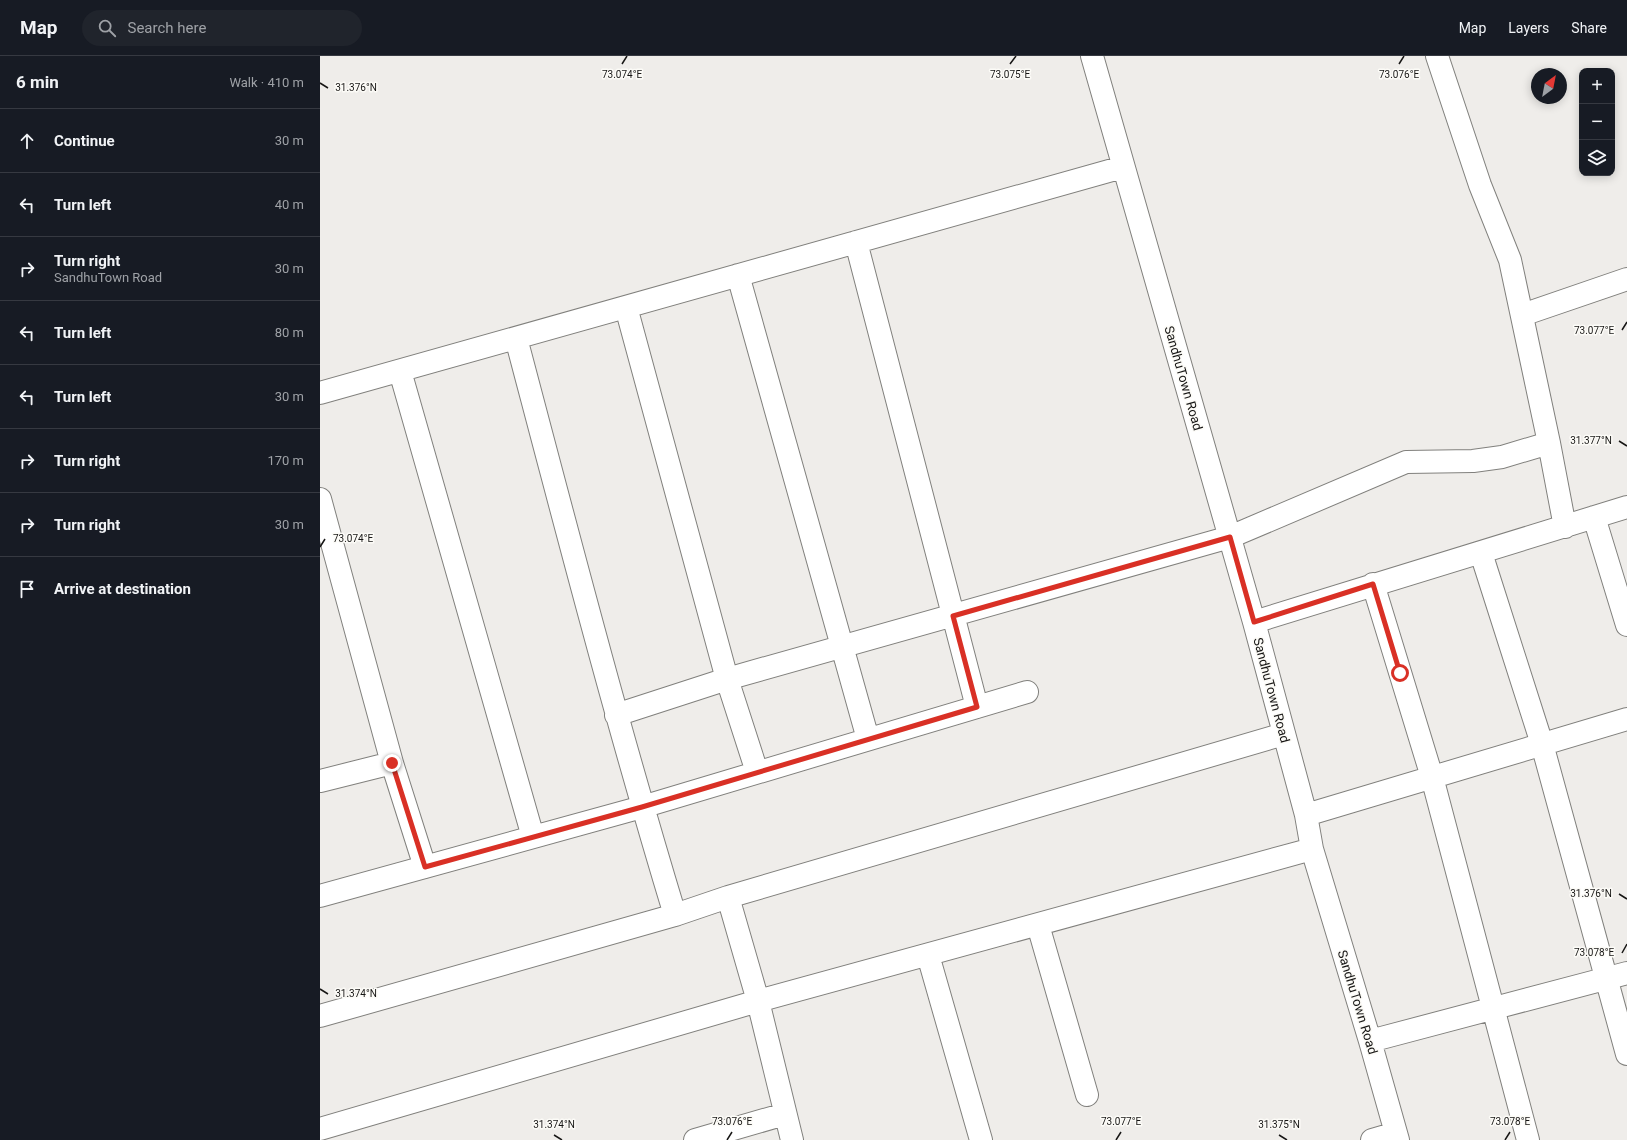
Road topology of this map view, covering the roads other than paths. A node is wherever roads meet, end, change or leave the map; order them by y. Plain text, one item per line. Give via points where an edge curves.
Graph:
1 (1092, 56) edge
2 (1437, 56) edge
3 (1123, 167) junction
4 (856, 242) junction
5 (738, 275) junction
6 (1627, 279) edge
7 (626, 307) junction
8 (1522, 315) junction
9 (516, 338) junction
10 (400, 371) junction
11 (320, 393) edge
12 (1549, 443) junction
13 (320, 499) edge
14 (1627, 507) edge
15 (1594, 517) junction
16 (1565, 527) junction
17 (325, 531) edge
18 (1230, 537) junction
19 (1481, 553) junction
20 (1373, 584) junction
21 (953, 616) junction
22 (1254, 622) junction
23 (1627, 625) edge
24 (842, 647) junction
25 (727, 679) junction
26 (1027, 692) dead end
27 (977, 707) junction
28 (616, 715) junction
29 (1627, 719) edge
30 (1284, 734) junction
31 (868, 739) junction
32 (1542, 744) junction
33 (392, 763) junction
34 (757, 772) junction
35 (1432, 777) junction
36 (320, 782) edge
37 (642, 807) junction
38 (1306, 815) junction
39 (533, 837) junction
40 (1312, 850) junction
41 (425, 867) junction
42 (320, 896) edge
43 (728, 897) junction
44 (675, 915) junction
45 (1038, 925) junction
46 (928, 955) junction
47 (1617, 976) edge
48 (758, 1001) junction
49 (1494, 1008) junction
50 (320, 1016) edge
51 (1370, 1041) junction
52 (1627, 1054) edge
53 (1087, 1095) dead end
54 (784, 1114) junction
55 (320, 1129) edge
56 (1397, 1137) edge
57 (695, 1140) edge
58 (792, 1140) edge
59 (982, 1140) edge
60 (1372, 1140) edge
61 (1528, 1140) edge

1 - 3 street, SandhuTown Road
2 - 8 street via 1480,185 1510,260
3 - 4 street
3 - 18 street, SandhuTown Road
4 - 5 street
4 - 21 street
5 - 7 street
5 - 24 street
6 - 8 street
7 - 9 street
7 - 25 street
8 - 12 street
9 - 10 street
9 - 28 street
10 - 11 street
10 - 39 street
12 - 16 street
12 - 18 street via 1502,457 1473,461 1406,462
13 - 17 street
14 - 15 street
15 - 16 street
15 - 23 street
16 - 19 street
17 - 33 street
18 - 21 street
18 - 22 street, SandhuTown Road
19 - 20 street
19 - 32 street
20 - 22 street
20 - 35 street
21 - 24 street
21 - 27 street
22 - 30 street, SandhuTown Road
24 - 25 street
24 - 31 street
25 - 28 street
25 - 34 street
26 - 27 street
27 - 31 street
28 - 37 street
29 - 32 street
30 - 38 street, SandhuTown Road
30 - 43 street
31 - 34 street
32 - 35 street
32 - 47 street
33 - 36 street
33 - 41 street
34 - 37 street
35 - 38 street
35 - 49 street
37 - 39 street
37 - 44 street
38 - 40 street, SandhuTown Road
39 - 41 street
40 - 45 street
40 - 51 street, SandhuTown Road
41 - 42 street
43 - 44 street
43 - 48 street
44 - 50 street
45 - 46 street
45 - 53 street
46 - 48 street
46 - 59 street
47 - 49 street
47 - 52 street
48 - 54 street
48 - 55 street
49 - 51 street
49 - 61 street
51 - 56 street, SandhuTown Road
54 - 57 street
54 - 58 street
56 - 60 street

